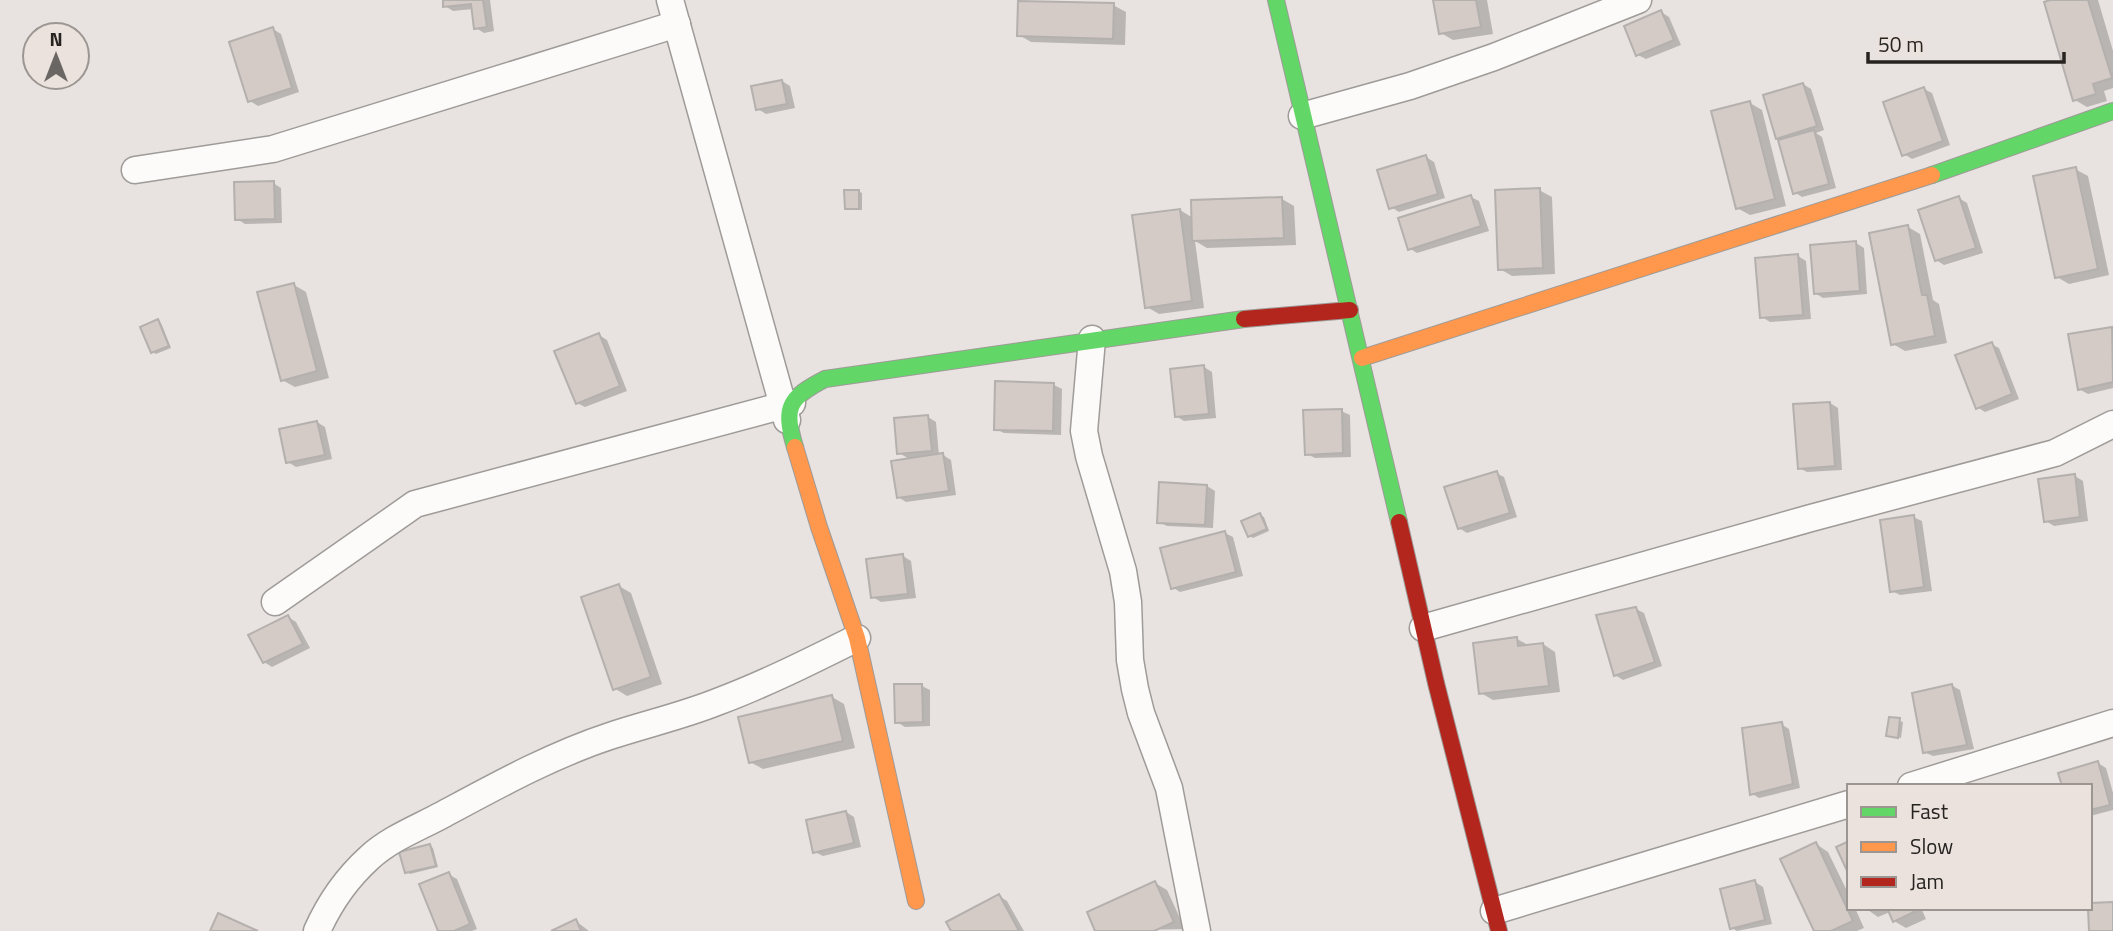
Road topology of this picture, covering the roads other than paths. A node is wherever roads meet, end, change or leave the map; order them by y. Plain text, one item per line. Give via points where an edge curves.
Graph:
1 (1276, 0) edge
2 (1638, 0) edge
3 (674, 12) edge
4 (2113, 111) edge
5 (1302, 116) junction
6 (135, 170) dead end
7 (1350, 310) junction
8 (1092, 340) junction
9 (1362, 358) junction
10 (788, 410) junction
11 (2113, 424) edge
12 (275, 602) dead end
13 (1423, 628) junction
14 (857, 638) junction
15 (2113, 723) edge
16 (1917, 784) edge
17 (1847, 805) edge
18 (916, 901) dead end
19 (1496, 921) edge
20 (317, 931) edge
21 (1197, 931) edge

1 - 5 street
2 - 5 street via 1494,57
3 - 6 street via 273,149
3 - 10 street
4 - 9 street via 1977,161
5 - 7 street
7 - 8 street via 1224,321
7 - 9 street
8 - 10 street via 825,379 805,389
8 - 21 street via 1084,430 1123,571 1135,689 1169,788
9 - 13 street
10 - 12 street via 415,504
10 - 14 street via 819,527
11 - 13 street via 2055,453
13 - 19 street
14 - 18 street
14 - 20 street via 719,702 608,736 500,784 395,840 348,880
15 - 16 street
17 - 19 street

